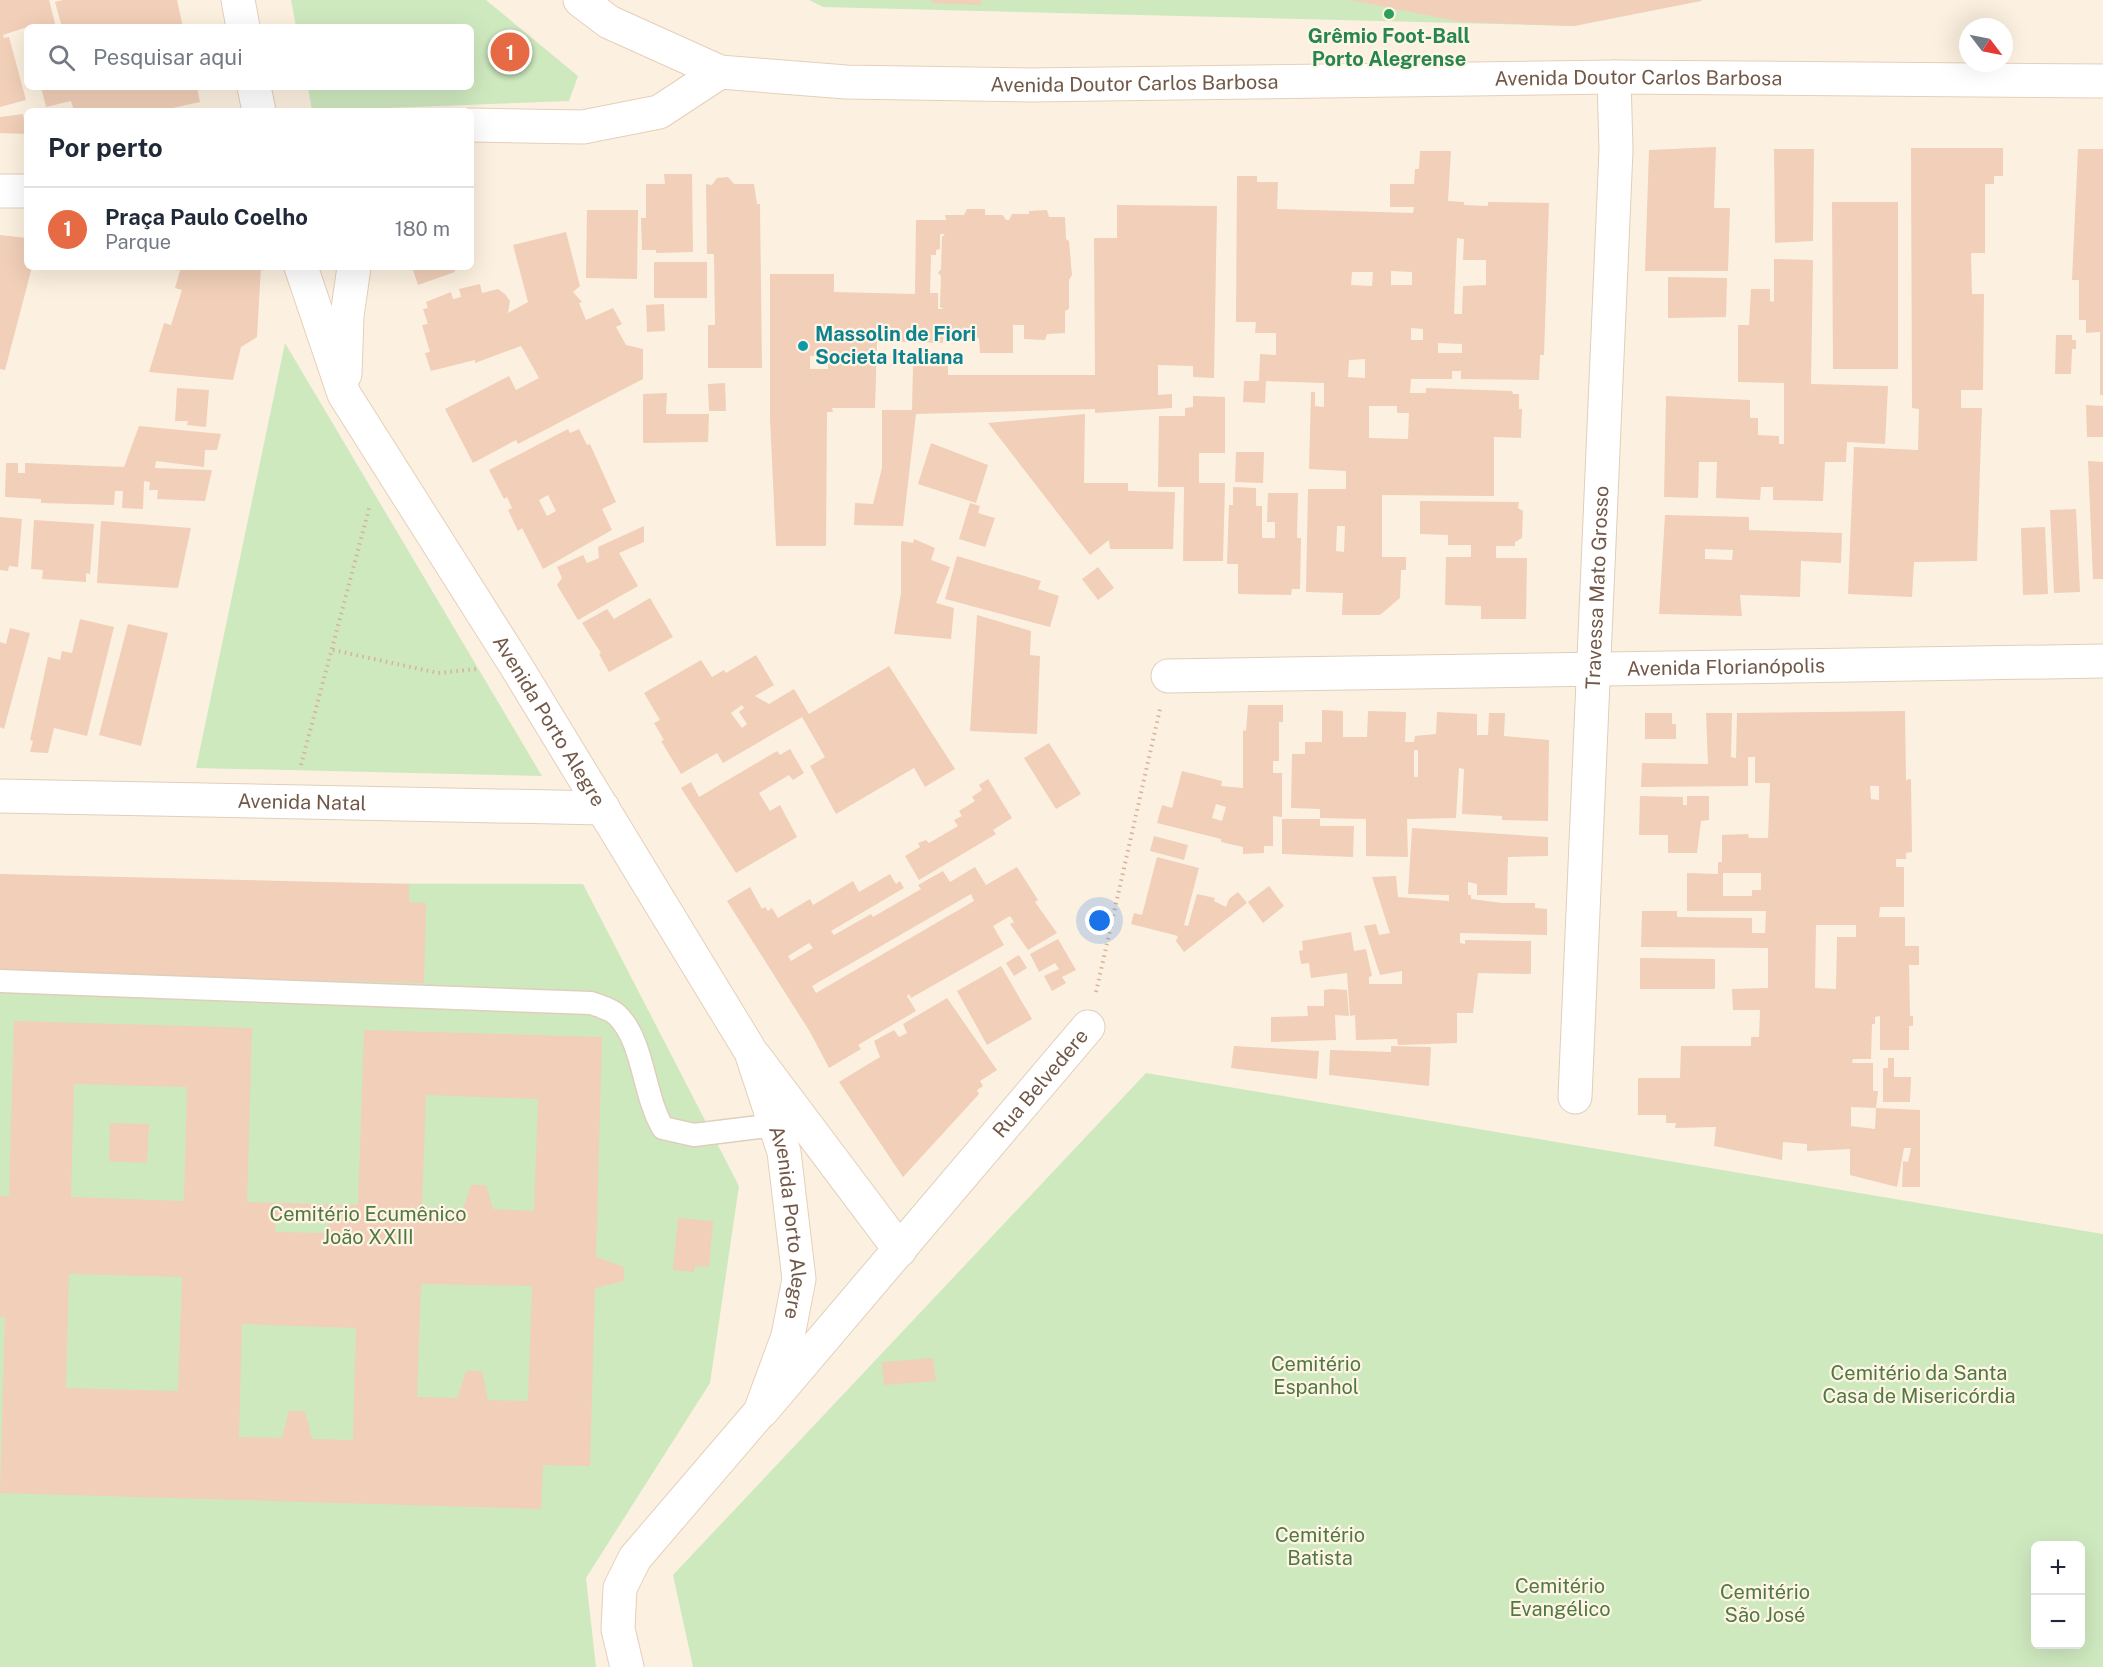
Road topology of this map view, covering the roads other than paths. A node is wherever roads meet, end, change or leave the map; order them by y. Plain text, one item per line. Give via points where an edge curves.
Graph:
1 (238, 0) edge
2 (580, 0) edge
3 (242, 24) edge
4 (720, 72) junction
5 (1614, 77) junction
6 (2103, 81) edge
7 (255, 90) edge
8 (258, 108) edge
9 (474, 125) edge
10 (0, 191) edge
11 (24, 191) edge
12 (302, 270) edge
13 (354, 270) edge
14 (344, 394) junction
15 (2103, 661) edge
16 (1594, 671) junction
17 (1168, 676) road end
18 (0, 796) edge
19 (603, 808) junction
20 (0, 981) edge
21 (1088, 1027) road end
22 (751, 1052) junction
23 (1575, 1097) dead end
24 (775, 1125) junction
25 (900, 1250) junction
26 (760, 1412) junction
27 (627, 1667) edge

1 - 3 street
2 - 4 street, Avenida Doutor Carlos Barbosa via 609,22
4 - 5 street, Avenida Doutor Carlos Barbosa via 846,82 1031,85
4 - 9 street via 659,112 583,127
5 - 6 street, Avenida Doutor Carlos Barbosa
5 - 16 street, Travessa Mato Grosso via 1616,150
7 - 8 street
10 - 11 street
12 - 14 street, Avenida Porto Alegre
13 - 14 street via 347,316
14 - 19 street, Avenida Porto Alegre
15 - 16 street, Avenida Florianópolis
16 - 17 street, Avenida Florianópolis
16 - 23 street, Travessa Mato Grosso
18 - 19 street, Avenida Natal
19 - 22 street, Avenida Porto Alegre
20 - 24 lane via 591,1003 615,1013 630,1031 655,1115 663,1128 694,1135
21 - 25 street, Rua Belvedere
22 - 24 street, Avenida Porto Alegre
22 - 25 street, Avenida Porto Alegre
24 - 26 street, Avenida Porto Alegre via 784,1152 799,1279 788,1336
25 - 26 street, Rua Belvedere
26 - 27 street, Avenida Porto Alegre via 635,1558 620,1588 618,1629

